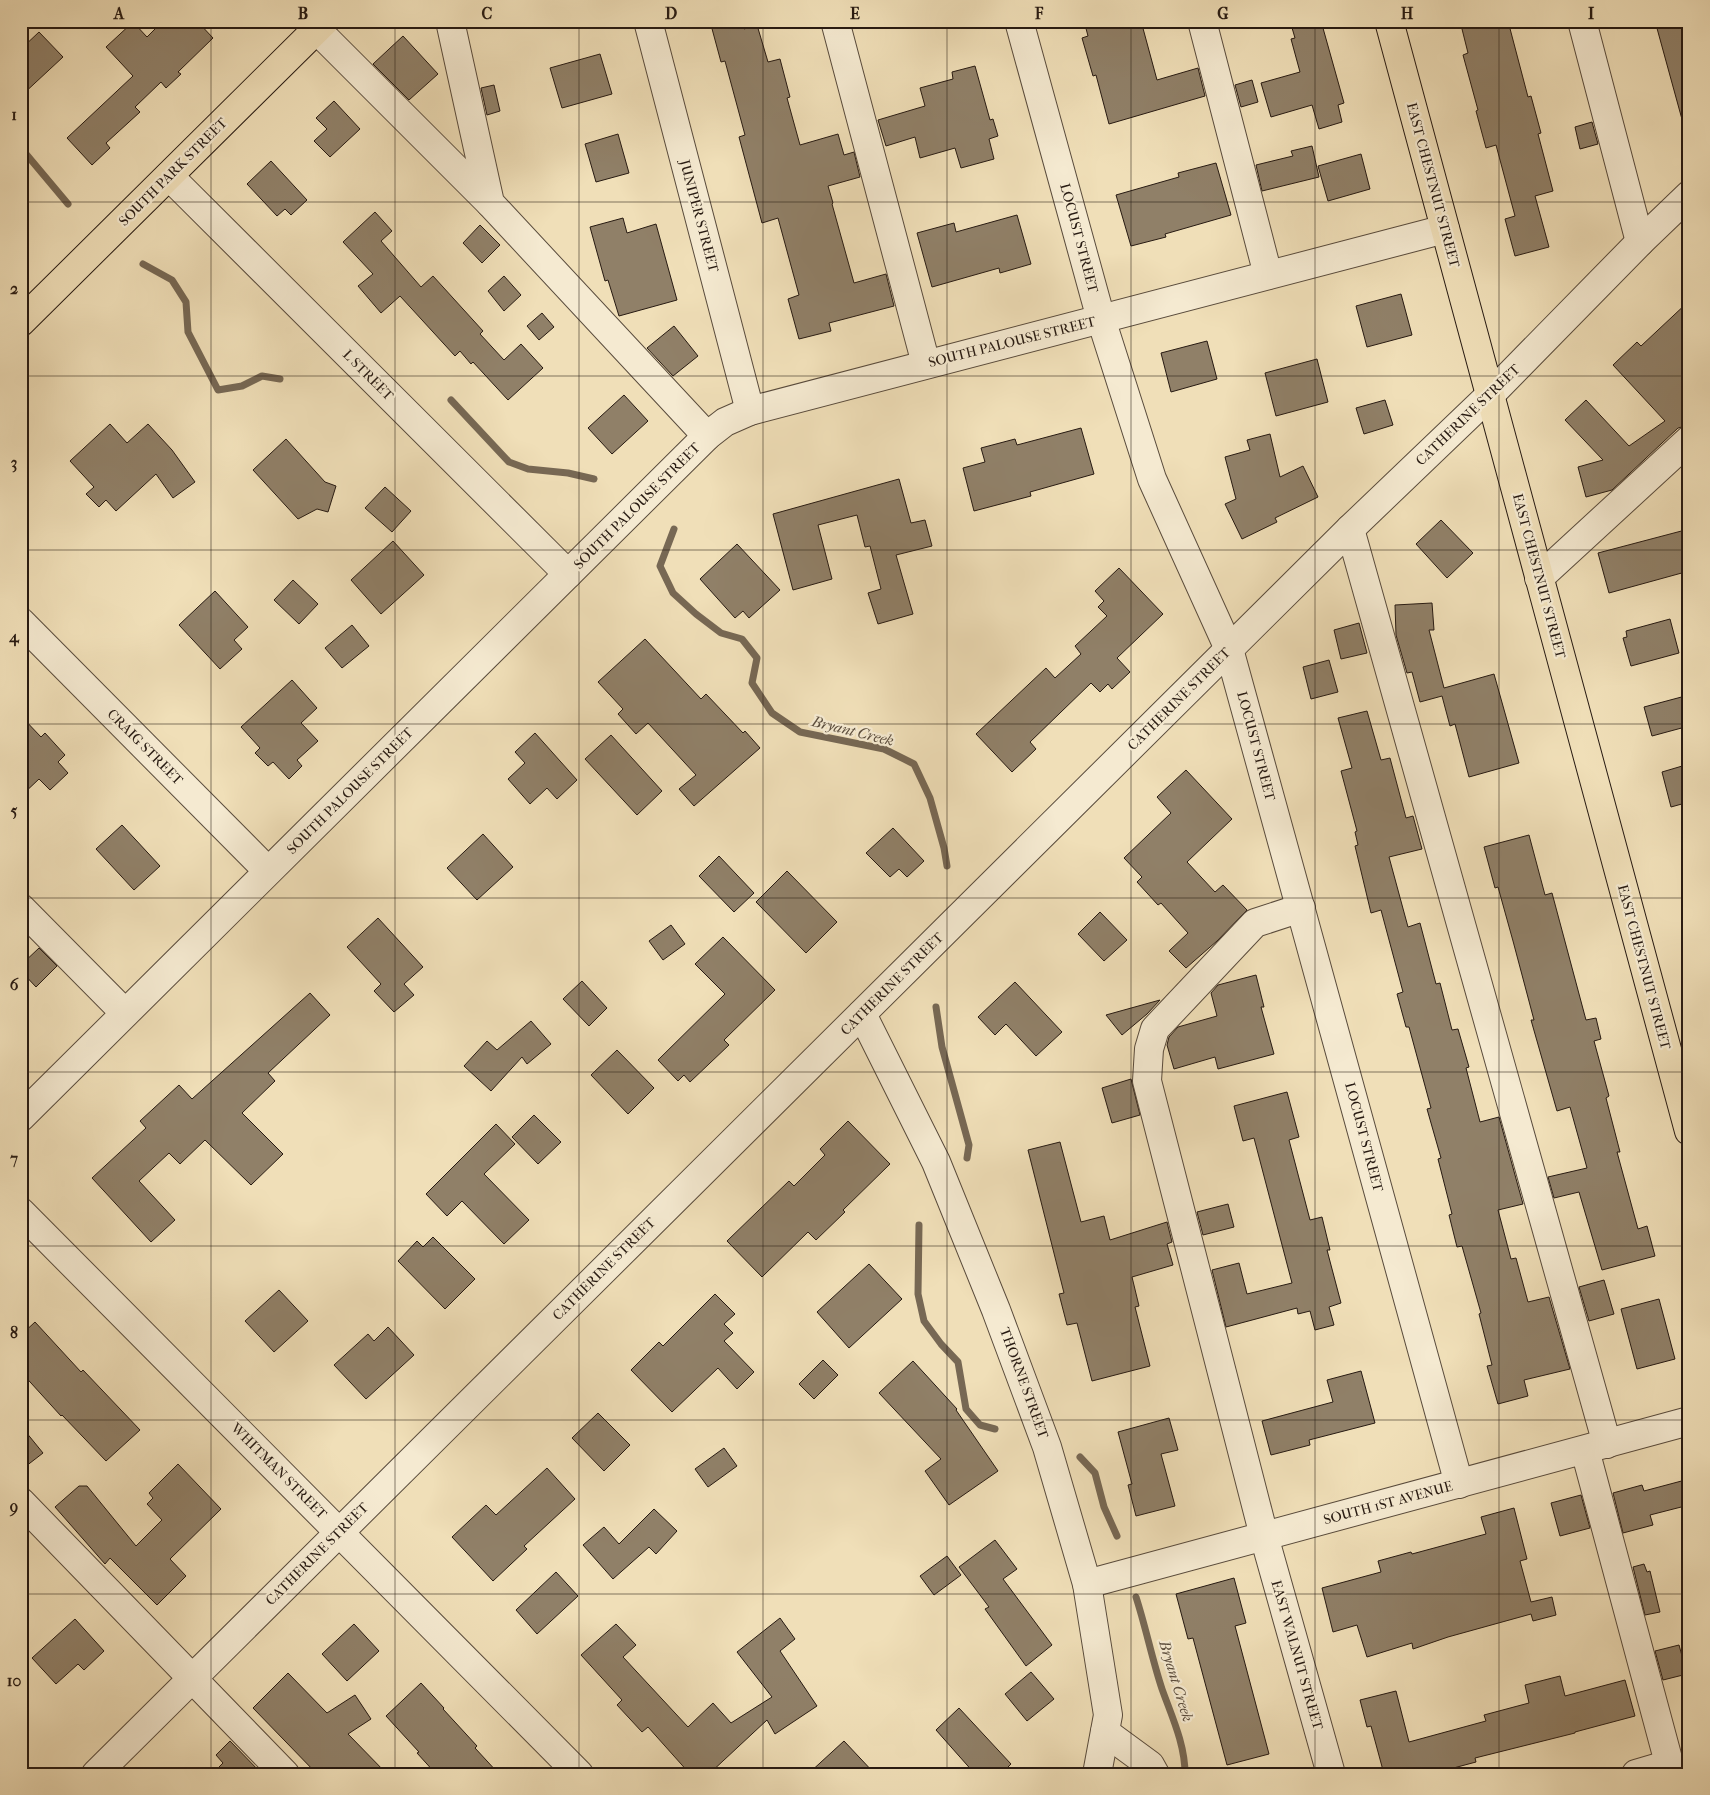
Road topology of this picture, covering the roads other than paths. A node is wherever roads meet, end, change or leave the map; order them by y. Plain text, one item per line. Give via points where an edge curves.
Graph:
1 (450, 21) edge
2 (648, 21) edge
3 (835, 21) edge
4 (1019, 21) edge
5 (1202, 21) edge
6 (1389, 21) edge
7 (1582, 21) edge
8 (316, 24) edge
9 (169, 176) junction
10 (1689, 195) edge
11 (490, 203) junction
12 (1445, 229) junction
13 (1640, 242) junction
14 (1268, 275) junction
15 (1101, 320) junction
16 (21, 322) edge
17 (926, 364) junction
18 (1490, 395) junction
19 (750, 411) junction
20 (707, 436) junction
21 (1689, 440) edge
22 (1350, 529) junction
23 (568, 574) junction
24 (1539, 578) junction
25 (21, 622) edge
26 (1229, 649) junction
27 (268, 871) junction
28 (21, 908) edge
29 (1300, 908) junction
30 (125, 1013) junction
31 (862, 1014) junction
32 (21, 1117) edge
33 (1689, 1132) edge
34 (21, 1212) edge
35 (1689, 1421) edge
36 (1596, 1447) junction
37 (1459, 1484) junction
38 (21, 1502) edge
39 (339, 1532) junction
40 (1264, 1536) junction
41 (1087, 1584) junction
42 (192, 1679) junction
43 (1105, 1732) junction
44 (1671, 1769) edge
45 (96, 1774) edge
46 (285, 1774) edge
47 (579, 1774) edge
48 (1097, 1774) edge
49 (1155, 1774) edge
50 (1331, 1774) edge
51 (1636, 1774) edge

1 - 11 street
2 - 19 street, JUNIPER STREET
3 - 17 street
4 - 15 street, LOCUST STREET
5 - 14 street
6 - 12 main road, EAST CHESTNUT STREET
7 - 13 street
8 - 9 main road, SOUTH PARK STREET
8 - 11 street
9 - 16 main road, SOUTH PARK STREET
9 - 23 street, L STREET
10 - 13 street, CATHERINE STREET
11 - 20 street
12 - 14 street, SOUTH PALOUSE STREET
12 - 18 main road, EAST CHESTNUT STREET
13 - 18 street, CATHERINE STREET
14 - 15 street, SOUTH PALOUSE STREET
15 - 17 street, SOUTH PALOUSE STREET
15 - 26 street, LOCUST STREET via 1152,479
17 - 19 street, SOUTH PALOUSE STREET
18 - 22 street, CATHERINE STREET
18 - 24 main road, EAST CHESTNUT STREET
19 - 20 street, SOUTH PALOUSE STREET via 725,422
20 - 23 street, SOUTH PALOUSE STREET
21 - 24 street
22 - 26 street, CATHERINE STREET
22 - 36 street
23 - 27 street, SOUTH PALOUSE STREET
24 - 33 main road, EAST CHESTNUT STREET
25 - 27 street, CRAIG STREET
26 - 29 street, LOCUST STREET
26 - 31 street, CATHERINE STREET
27 - 30 street, SOUTH PALOUSE STREET
28 - 30 street
29 - 37 street, LOCUST STREET
29 - 40 street, EAST WALNUT STREET via 1255,923 1155,1029 1148,1057 1147,1081
30 - 32 street, SOUTH PALOUSE STREET
31 - 39 street, CATHERINE STREET
31 - 41 street, THORNE STREET via 936,1162 996,1310 1047,1447
34 - 39 street, WHITMAN STREET
35 - 36 street, SOUTH 1ST AVENUE
36 - 37 street, SOUTH 1ST AVENUE
36 - 44 street
37 - 40 street, SOUTH 1ST AVENUE
38 - 42 street
39 - 42 street, CATHERINE STREET
39 - 47 street, WHITMAN STREET
40 - 41 street, SOUTH 1ST AVENUE
40 - 50 street, EAST WALNUT STREET
41 - 43 street, THORNE STREET via 1108,1715
42 - 45 street, CATHERINE STREET
42 - 46 street
43 - 48 street, THORNE STREET
43 - 49 street via 1150,1765
44 - 51 street

